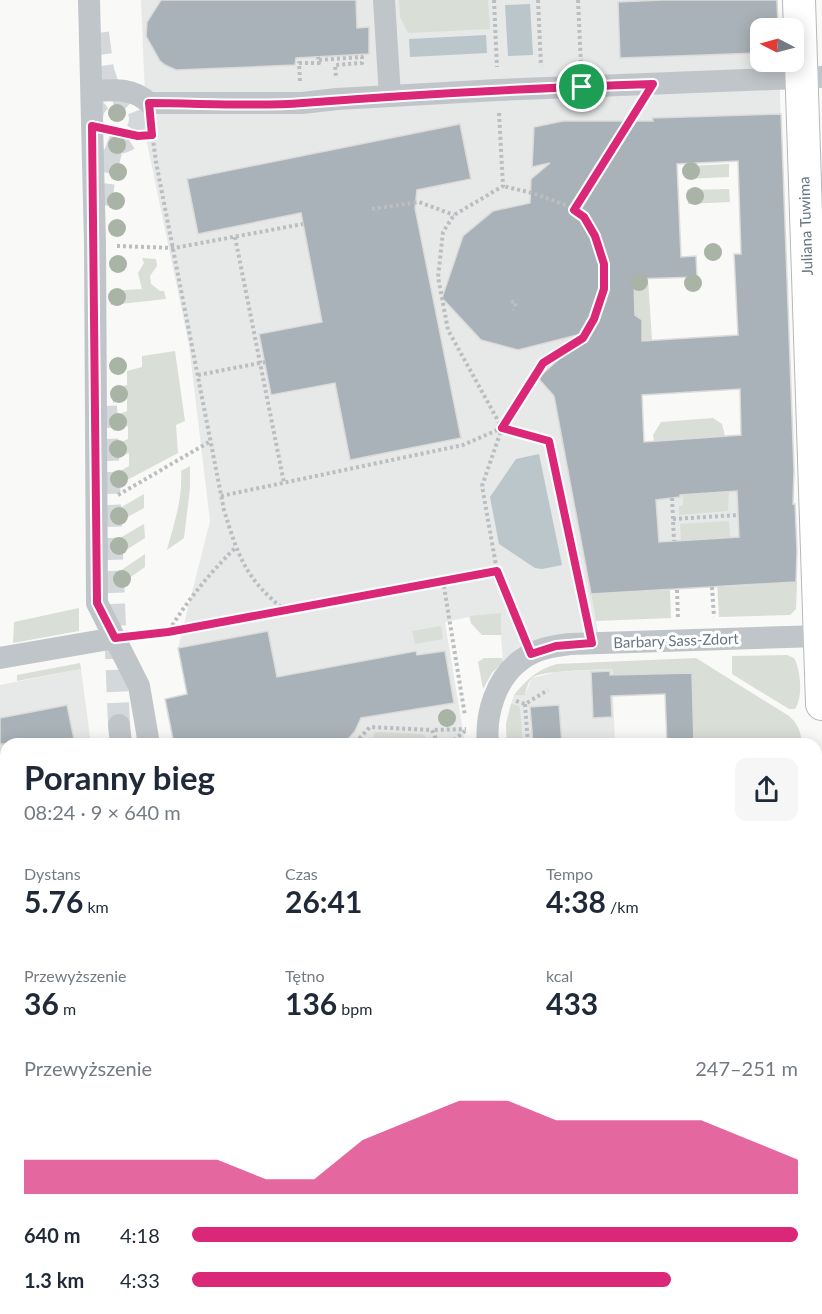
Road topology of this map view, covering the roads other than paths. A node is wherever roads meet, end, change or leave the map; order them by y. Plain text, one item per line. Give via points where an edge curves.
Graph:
1 (89, 0) edge
2 (384, 0) edge
3 (799, 0) edge
4 (812, 77) edge
5 (92, 91) junction
6 (390, 96) junction
7 (820, 636) junction
8 (115, 638) junction
9 (0, 658) edge
10 (822, 704) edge
11 (148, 738) edge
12 (488, 738) edge

1 - 5 street
2 - 6 street
3 - 4 street, Juliana Tuwima
4 - 6 street
4 - 7 street, Juliana Tuwima
5 - 6 street via 127,90 149,103 302,103
5 - 8 street via 97,603
7 - 10 street, Juliana Tuwima
7 - 12 street, Barbary Sass-Zdort via 556,646 531,654 508,673 490,713
8 - 9 street
8 - 11 street via 139,686

